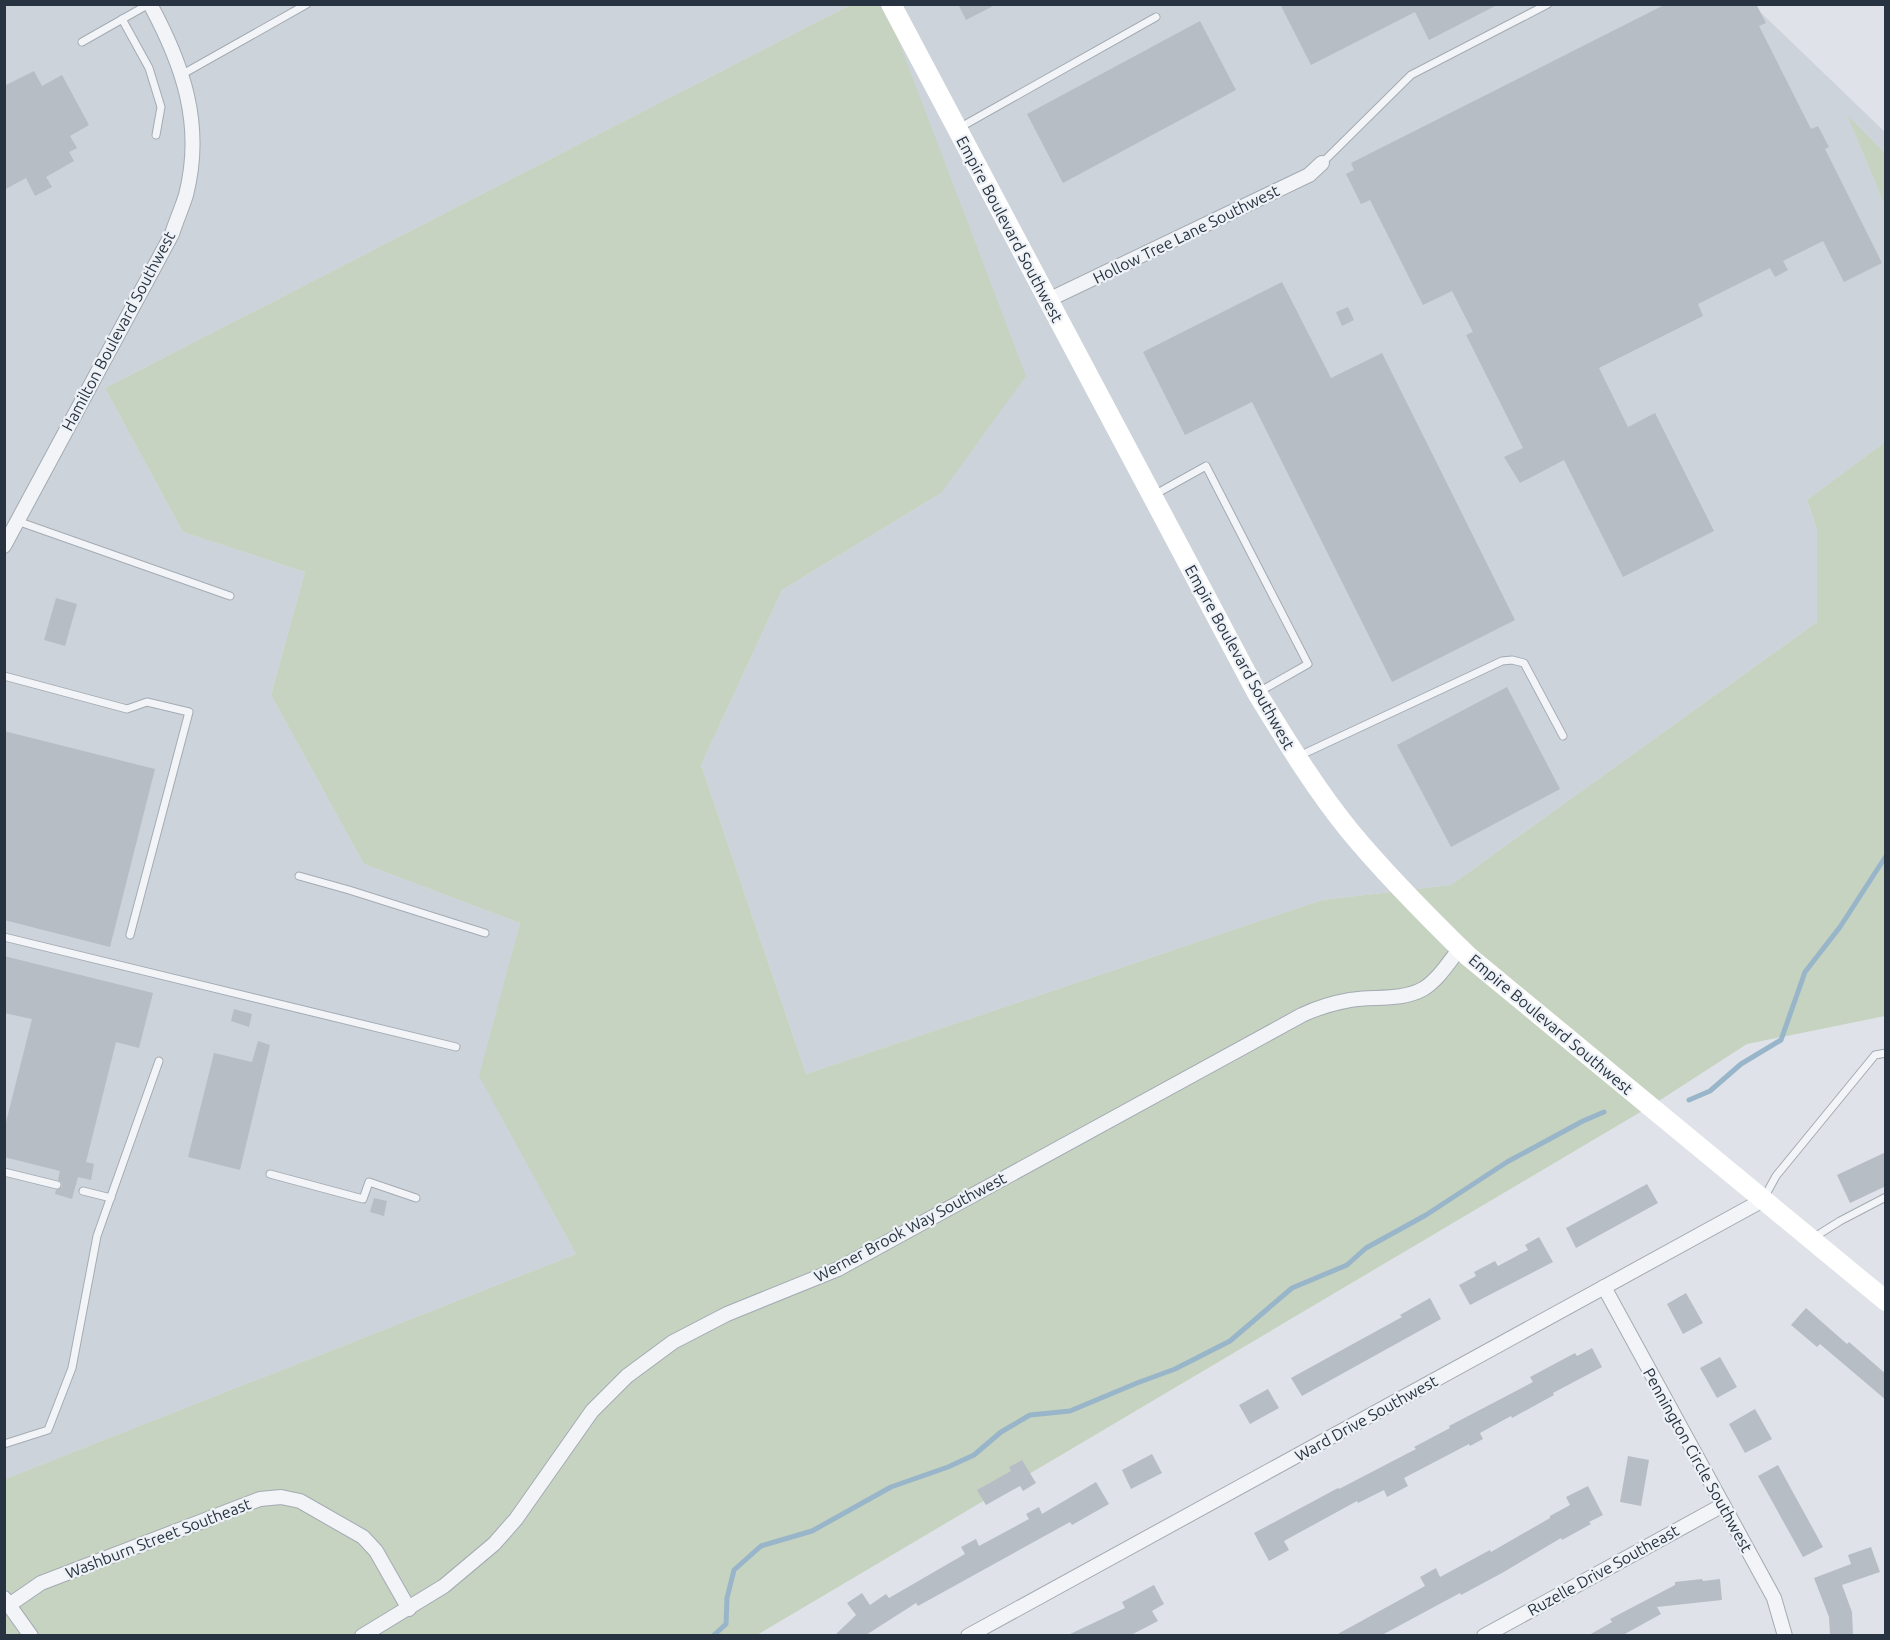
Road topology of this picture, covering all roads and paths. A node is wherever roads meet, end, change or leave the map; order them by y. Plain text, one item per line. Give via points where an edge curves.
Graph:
1 (150, 4) edge
2 (307, 4) edge
3 (891, 4) edge
4 (1548, 4) edge
5 (1156, 17) dead end
6 (122, 19) junction
7 (82, 42) dead end
8 (182, 75) junction
9 (957, 129) junction
10 (156, 135) dead end
11 (1322, 163) joint
12 (1048, 300) junction
13 (1152, 496) junction
14 (17, 521) junction
15 (4, 546) edge
16 (230, 596) dead end
17 (4, 675) edge
18 (1257, 693) junction
19 (1563, 736) dead end
20 (1296, 757) junction
21 (299, 876) dead end
22 (485, 933) dead end
23 (130, 935) dead end
24 (4, 937) edge
25 (1460, 948) junction
26 (456, 1047) dead end
27 (1886, 1053) edge
28 (159, 1061) dead end
29 (4, 1172) edge
30 (270, 1174) dead end
31 (57, 1185) dead end
32 (83, 1191) dead end
33 (1886, 1197) edge
34 (111, 1198) junction
35 (416, 1198) dead end
36 (1763, 1200) junction
37 (1811, 1239) junction
38 (1604, 1287) junction
39 (1886, 1301) edge
40 (4, 1444) edge
41 (1723, 1505) junction
42 (7, 1602) edge
43 (409, 1609) junction
44 (31, 1635) edge
45 (362, 1635) edge
46 (968, 1635) edge
47 (1484, 1635) edge
48 (1785, 1635) edge

1 - 6 lane
1 - 8 street, Hamilton Boulevard Southwest via 170,41
2 - 8 lane
3 - 9 street, Empire Boulevard Southwest
4 - 11 lane via 1411,75
5 - 9 lane
6 - 7 lane
6 - 10 lane via 149,68 161,107
8 - 14 street, Hamilton Boulevard Southwest via 188,95 192,149 186,194 172,234
9 - 12 street, Empire Boulevard Southwest
11 - 12 street, Hollow Tree Lane Southwest via 1309,175
12 - 13 street, Empire Boulevard Southwest
13 - 18 street, Empire Boulevard Southwest
13 - 18 lane via 1206,466 1308,664
14 - 15 street, Hamilton Boulevard Southwest
14 - 16 lane
17 - 23 lane via 128,709 147,702 189,712
18 - 20 street, Empire Boulevard Southwest
19 - 20 lane via 1524,663 1512,660 1502,661
20 - 25 street, Empire Boulevard Southwest via 1348,829
21 - 22 lane
24 - 26 lane
25 - 36 street, Empire Boulevard Southwest
25 - 43 street, Werner Brook Way Southwest via 1422,989 1404,996 1325,1005 1302,1015 838,1269 727,1314 673,1342 627,1376 592,1411 494,1544
27 - 36 lane via 1875,1055 1776,1176
28 - 34 lane
29 - 31 lane
30 - 35 lane via 363,1199 369,1182
32 - 34 lane
33 - 37 lane
34 - 40 lane via 98,1236 72,1368 48,1430
36 - 37 street, Empire Boulevard Southwest
36 - 38 street, Ward Drive Southwest
37 - 39 street, Empire Boulevard Southwest
38 - 41 street, Pennington Circle Southwest
38 - 46 street, Ward Drive Southwest
41 - 47 street, Ruzelle Drive Southeast
41 - 48 street, Pennington Circle Southwest via 1774,1598
42 - 43 street, Washburn Street Southeast via 41,1583 260,1499 281,1497 300,1501 363,1537 376,1551
42 - 44 street
43 - 45 street, Werner Brook Way Southwest

